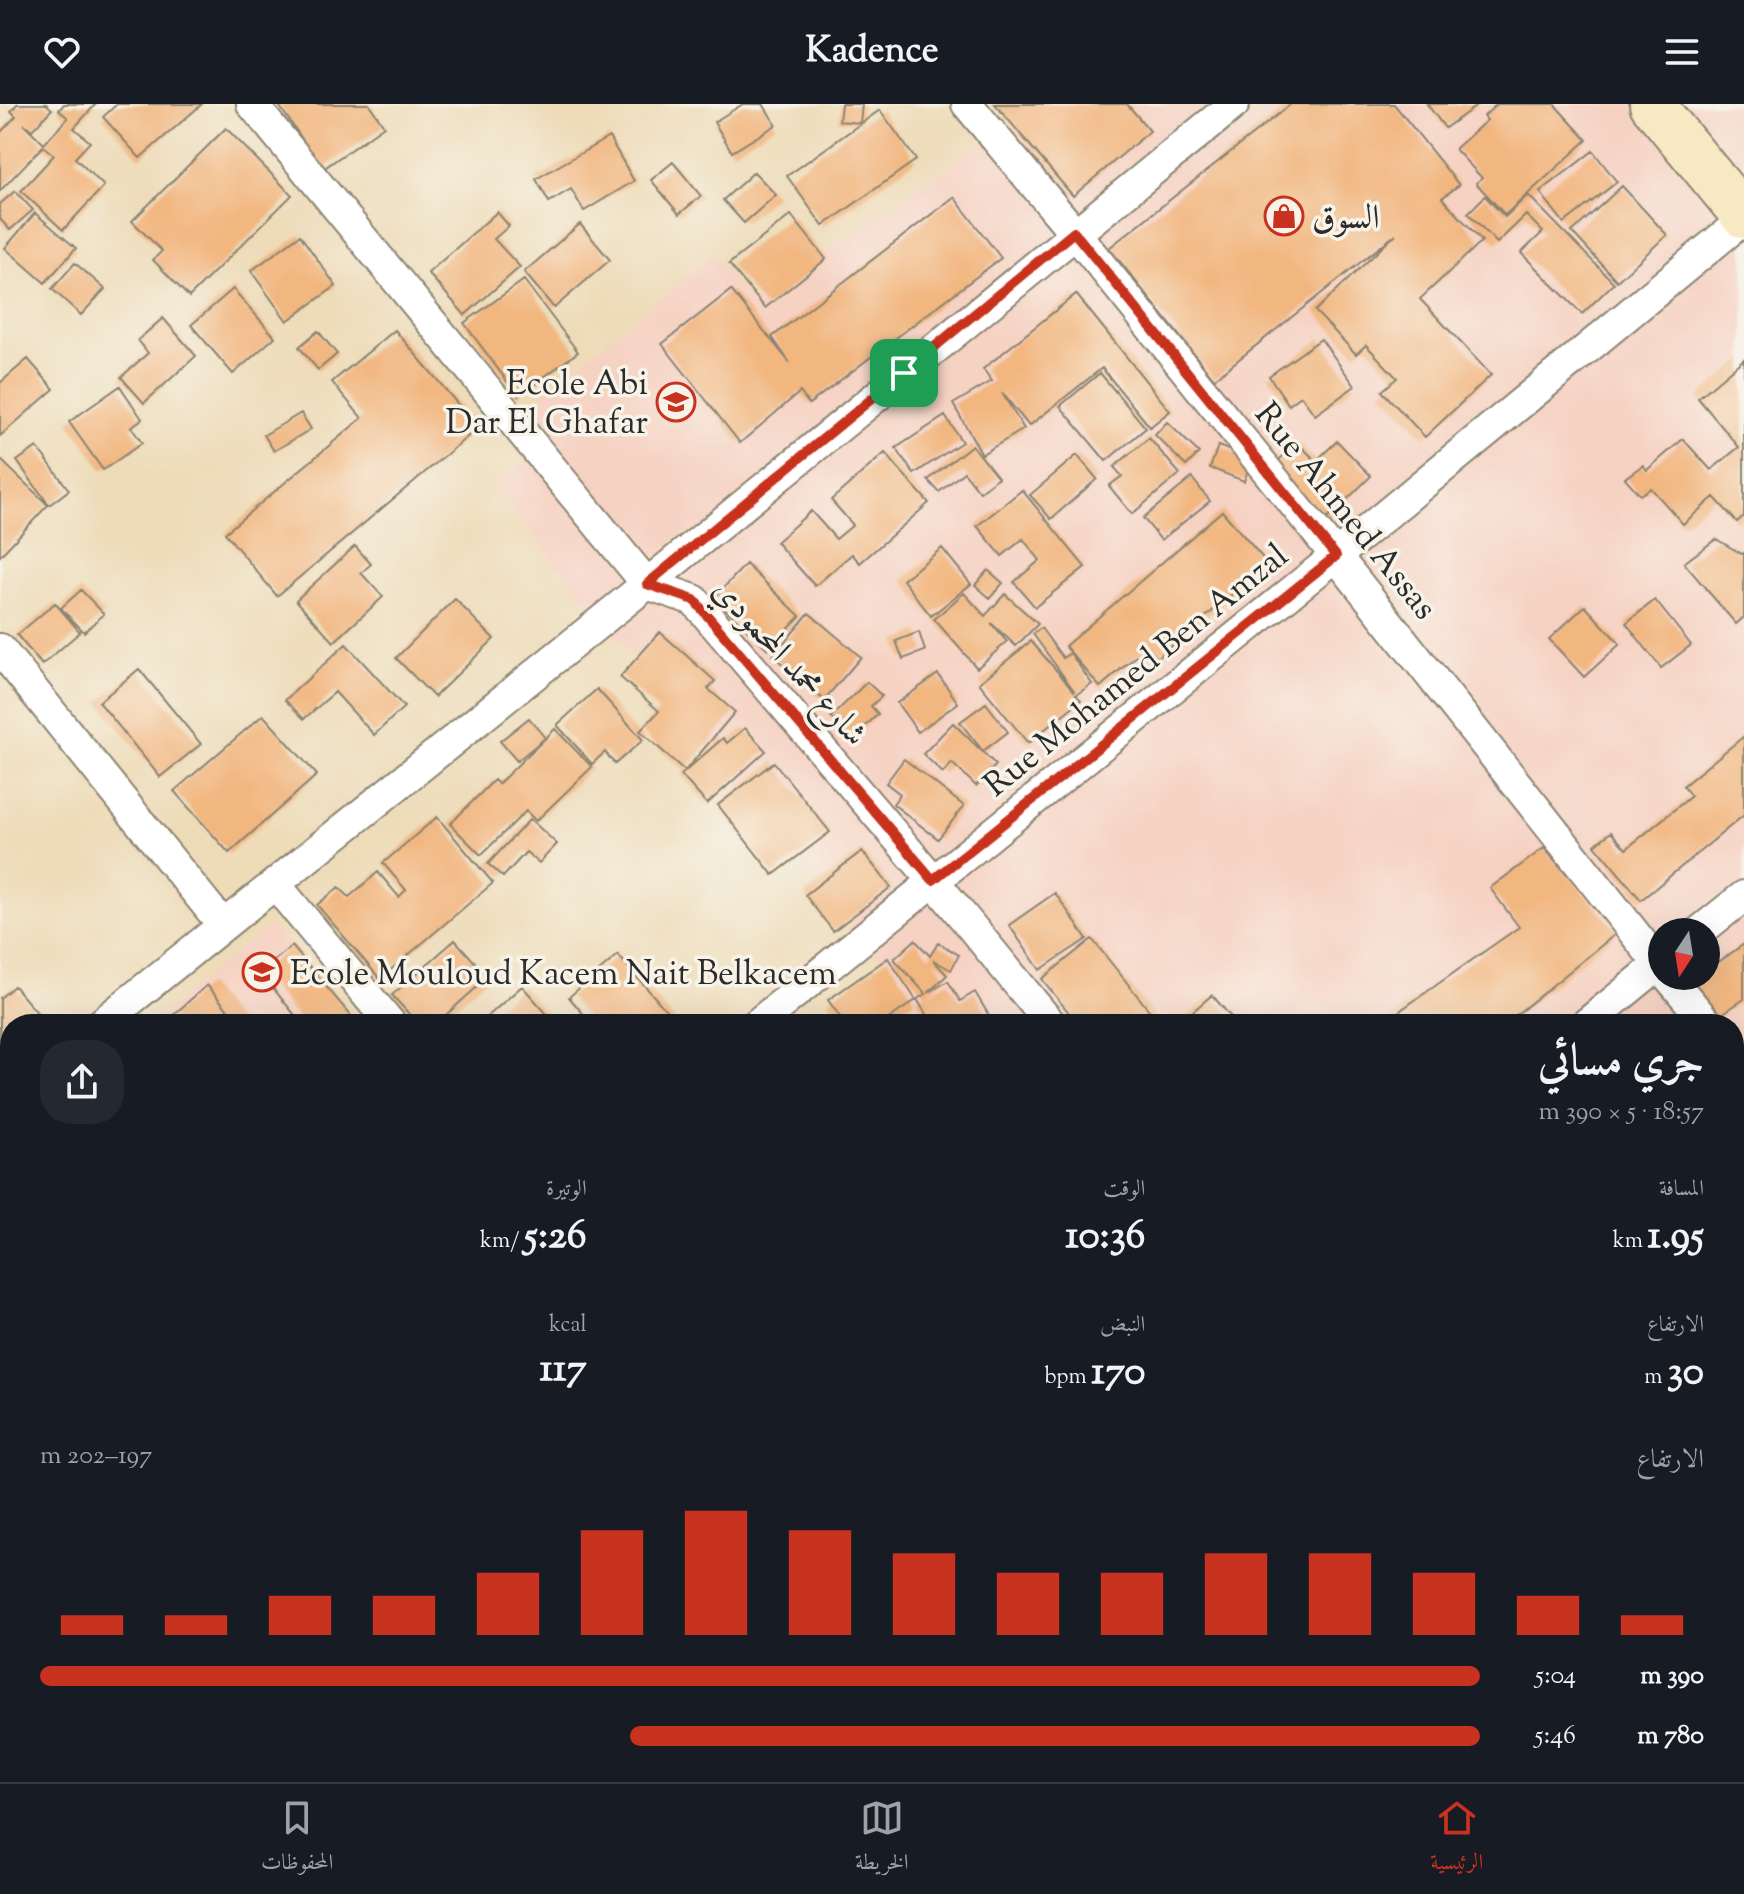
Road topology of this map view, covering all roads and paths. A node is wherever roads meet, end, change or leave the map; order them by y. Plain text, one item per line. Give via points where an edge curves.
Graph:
1 (252, 104) edge
2 (967, 104) edge
3 (1234, 104) edge
4 (1652, 104) edge
5 (1744, 218) edge
6 (1074, 232) junction
7 (1336, 556) junction
8 (647, 584) junction
9 (0, 649) edge
10 (933, 880) junction
11 (275, 884) junction
12 (1744, 896) edge
13 (1716, 918) edge
14 (223, 925) junction
15 (1648, 949) edge
16 (1648, 979) edge
17 (1681, 990) edge
18 (113, 1014) edge
19 (383, 1014) edge
20 (769, 1014) edge
21 (1043, 1014) edge
22 (1600, 1014) edge
23 (1700, 1014) edge

1 - 8 street
2 - 6 street, Rue Ahmed Assas
3 - 6 street
4 - 5 street
5 - 7 street, Rue Mohamed Ben Amzal
6 - 7 street, Rue Ahmed Assas
6 - 8 street
7 - 10 street, Rue Mohamed Ben Amzal
7 - 15 street, Rue Ahmed Assas
8 - 10 street, شارع محمد المحمودي via 694,600
8 - 11 street
9 - 14 street
10 - 20 street, Rue Mohamed Ben Amzal
10 - 21 street, شارع محمد المحمودي
11 - 14 street
11 - 19 street
12 - 13 street
14 - 18 street
16 - 22 street
17 - 23 street, Rue Ahmed Assas

